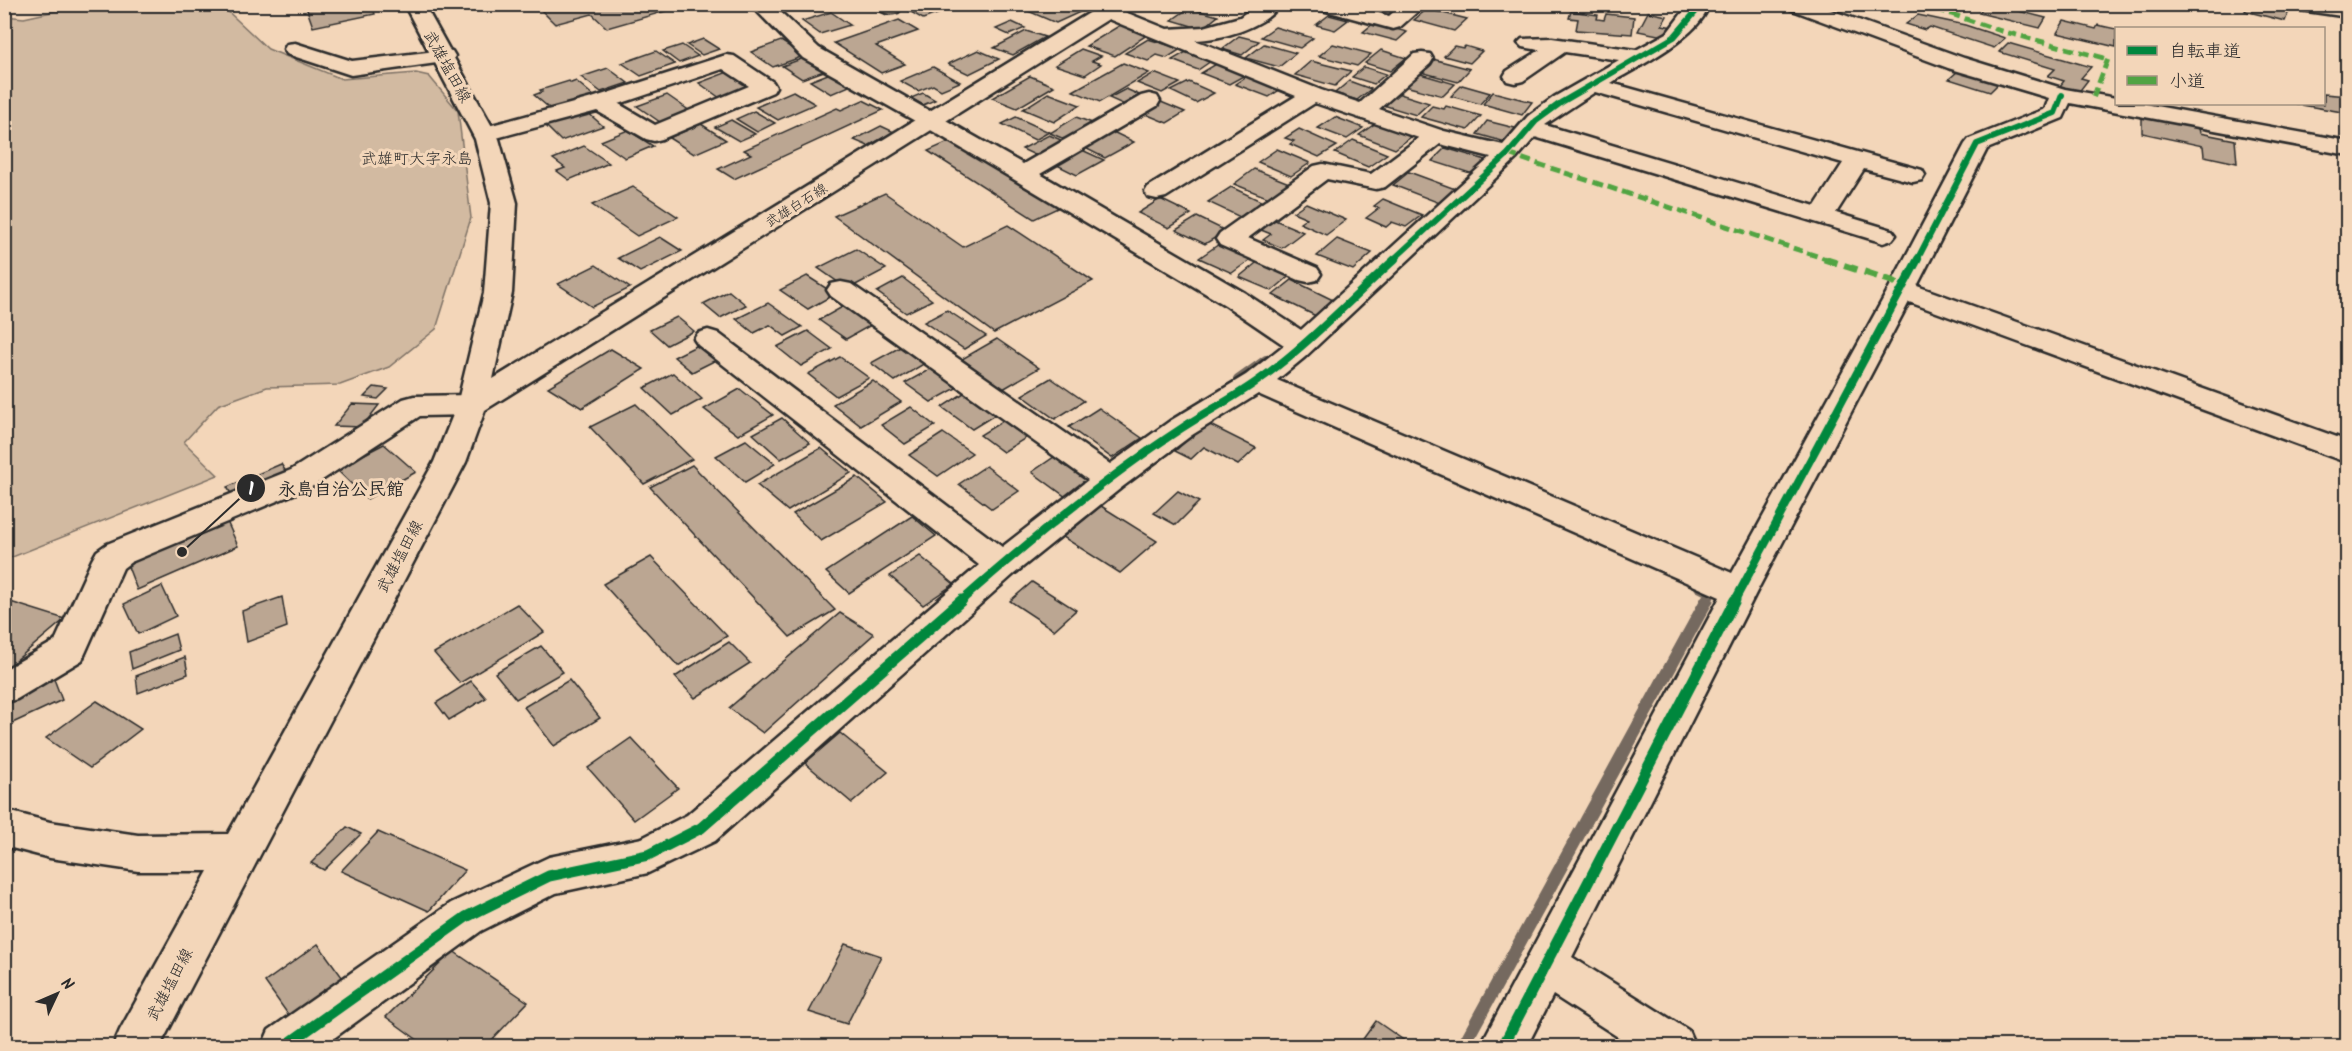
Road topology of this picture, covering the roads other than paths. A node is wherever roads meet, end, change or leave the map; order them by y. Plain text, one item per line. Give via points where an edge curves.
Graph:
1 (414, 4) edge
2 (760, 4) edge
3 (1271, 4) edge
4 (1322, 4) edge
5 (1416, 4) edge
6 (1699, 4) edge
7 (1794, 4) edge
8 (2300, 4) edge
9 (1113, 8) edge
10 (2348, 11) edge
11 (1163, 34) junction
12 (1529, 43) dead end
13 (1561, 45) junction
14 (295, 49) dead end
15 (444, 56) junction
16 (1641, 57) junction
17 (1422, 59) dead end
18 (1515, 76) dead end
19 (1593, 85) junction
20 (1312, 95) junction
21 (2062, 95) junction
22 (1149, 101) dead end
23 (600, 103) junction
24 (2115, 105) edge
25 (2116, 105) edge
26 (1363, 112) junction
27 (932, 121) junction
28 (1530, 128) junction
29 (485, 134) junction
30 (1436, 136) junction
31 (2348, 148) edge
32 (1508, 154) junction
33 (1858, 159) junction
34 (1023, 174) junction
35 (1913, 175) dead end
36 (1157, 192) dead end
37 (1821, 217) junction
38 (1883, 235) dead end
39 (1308, 274) dead end
40 (841, 290) dead end
41 (1902, 290) junction
42 (708, 339) dead end
43 (1302, 344) junction
44 (1256, 382) junction
45 (472, 405) junction
46 (2348, 453) edge
47 (1110, 480) junction
48 (1002, 565) junction
49 (1740, 591) junction
50 (4, 688) edge
51 (4, 828) edge
52 (238, 852) junction
53 (1545, 965) junction
54 (136, 1047) edge
55 (285, 1047) edge
56 (1503, 1047) edge
57 (1672, 1047) edge

1 - 15 street, 武雄塩田線
2 - 27 street via 811,53
3 - 11 street via 1247,21 1205,33
4 - 5 street via 1393,23
6 - 16 street via 1674,37
7 - 21 street via 1956,63
8 - 10 street
9 - 11 street
9 - 27 street, 武雄白石線
11 - 20 street
12 - 13 street
13 - 16 street
13 - 18 street
14 - 15 street via 351,68
15 - 29 street, 武雄塩田線
16 - 19 street
17 - 26 street
19 - 28 street via 1562,102
19 - 33 street
20 - 26 street
20 - 36 street
21 - 24 street
21 - 41 street via 2055,113 1977,144
22 - 34 street
23 - 23 street via 726,61 765,87 654,134
23 - 29 street
25 - 31 street
26 - 30 street
27 - 34 street
27 - 45 street, 武雄白石線
28 - 32 street
28 - 37 street
29 - 45 street, 武雄塩田線 via 504,203 498,293
30 - 32 street
30 - 39 street via 1376,182 1323,171 1229,239
32 - 43 street
33 - 35 street
33 - 37 street
34 - 43 street via 1235,299
37 - 38 street
40 - 47 street
41 - 46 street
41 - 49 street
42 - 48 street
43 - 44 street
44 - 47 street via 1181,428
44 - 49 street
45 - 50 street via 414,406 302,478 119,553 109,560 69,650
45 - 52 street, 武雄塩田線 via 450,462
47 - 48 street
48 - 55 street via 701,828 648,855 549,876 466,917
49 - 53 street
51 - 52 street via 50,840 138,853
52 - 54 street, 武雄塩田線
53 - 56 street
53 - 57 street

